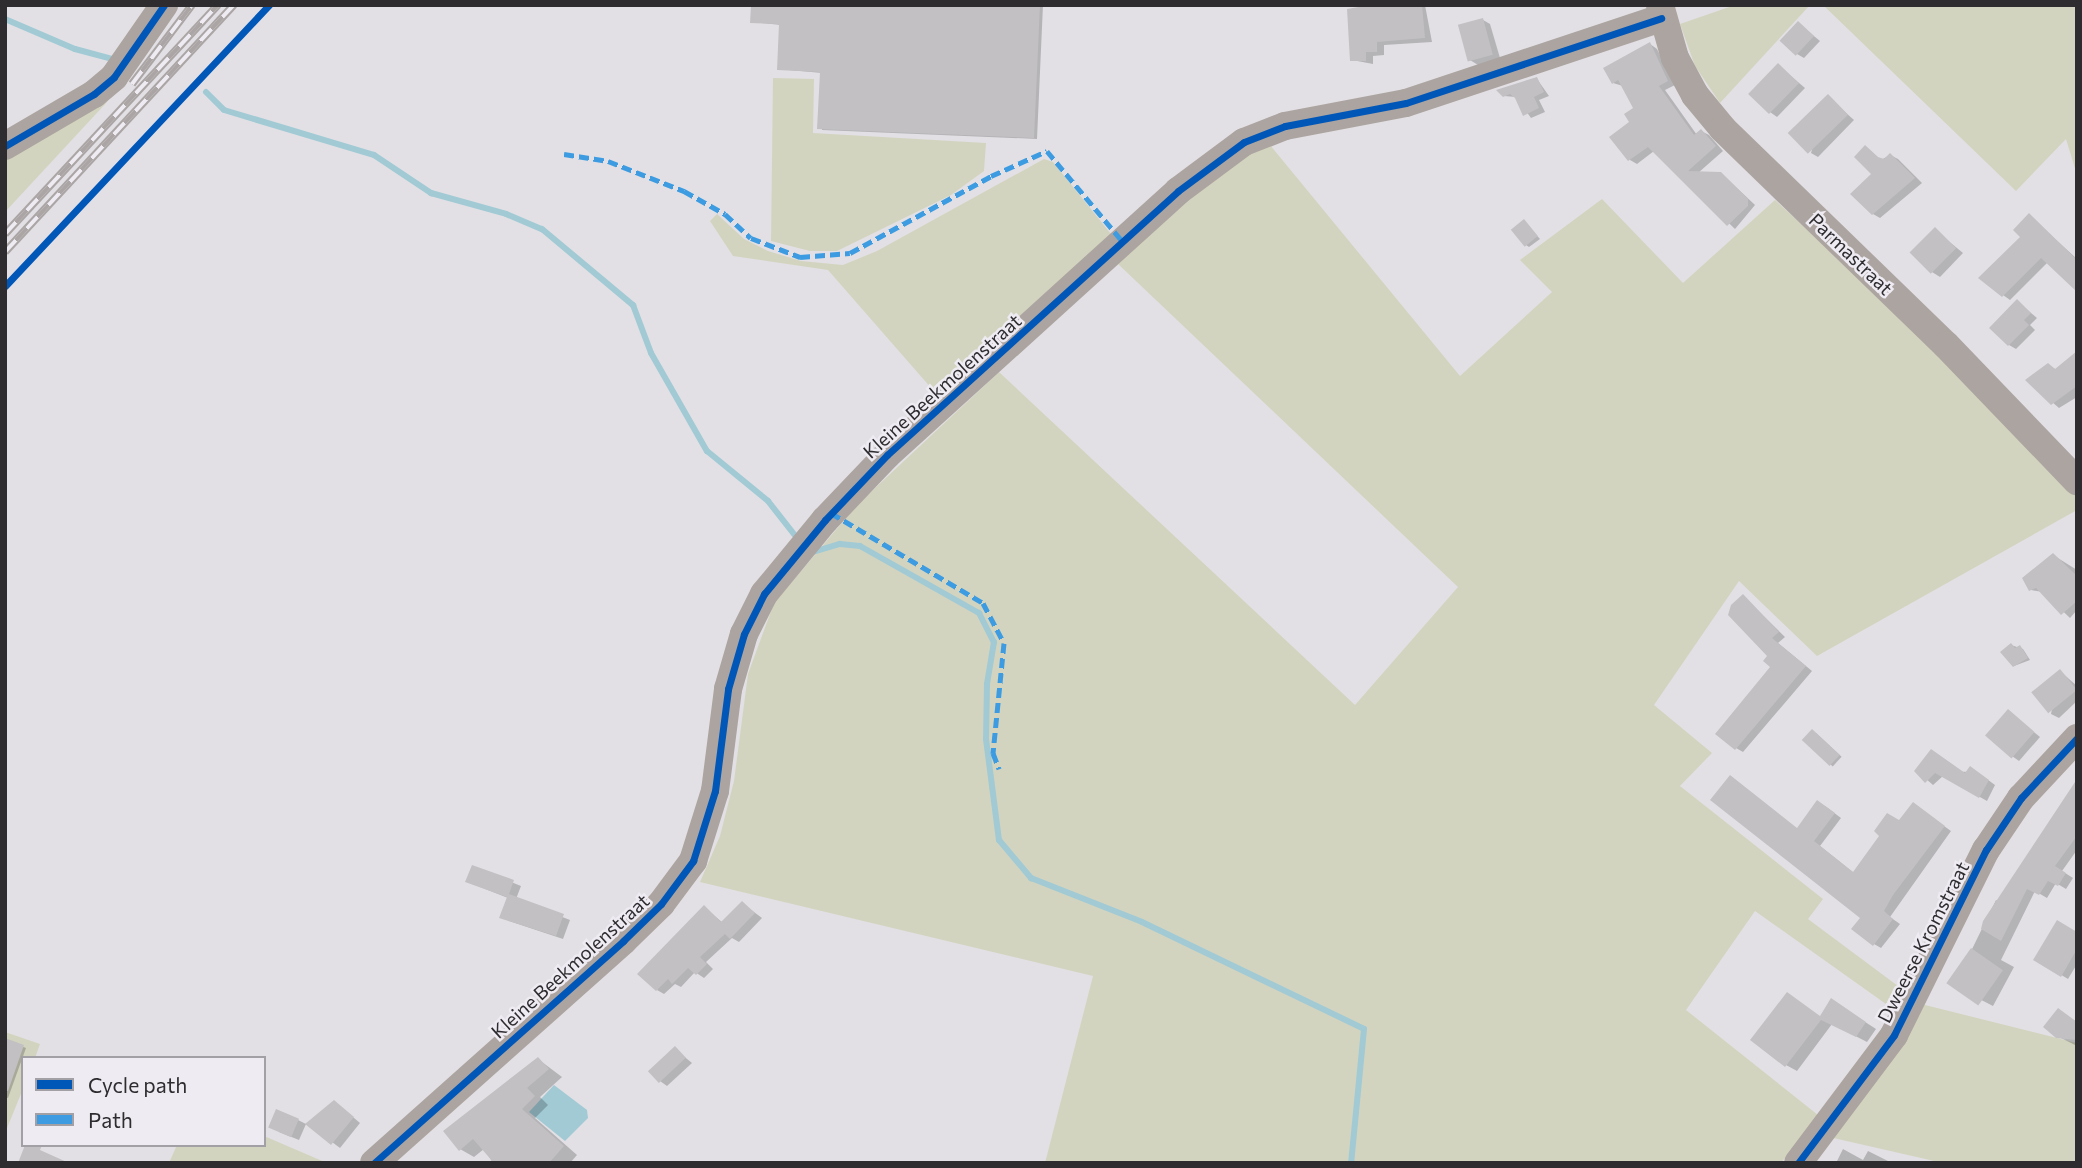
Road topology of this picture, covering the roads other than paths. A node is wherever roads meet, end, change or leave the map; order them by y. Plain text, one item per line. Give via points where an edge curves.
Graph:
1 (164, 5) edge
2 (1661, 12) edge
3 (5, 146) edge
4 (2077, 481) edge
5 (2077, 738) edge
6 (374, 1163) edge
7 (1798, 1163) edge

1 - 3 street via 114,77 94,94
2 - 4 street, Parmastraat via 1675,58 1695,95 1723,129 1946,345
2 - 6 street, Kleine Beekmolenstraat via 1406,103 1285,127 1244,142 1178,191 887,456 825,520 764,594 744,634 728,688 715,791 693,861 661,904 623,941
5 - 7 street, Dweerse Kromstraat via 2021,798 1986,850 1894,1035

